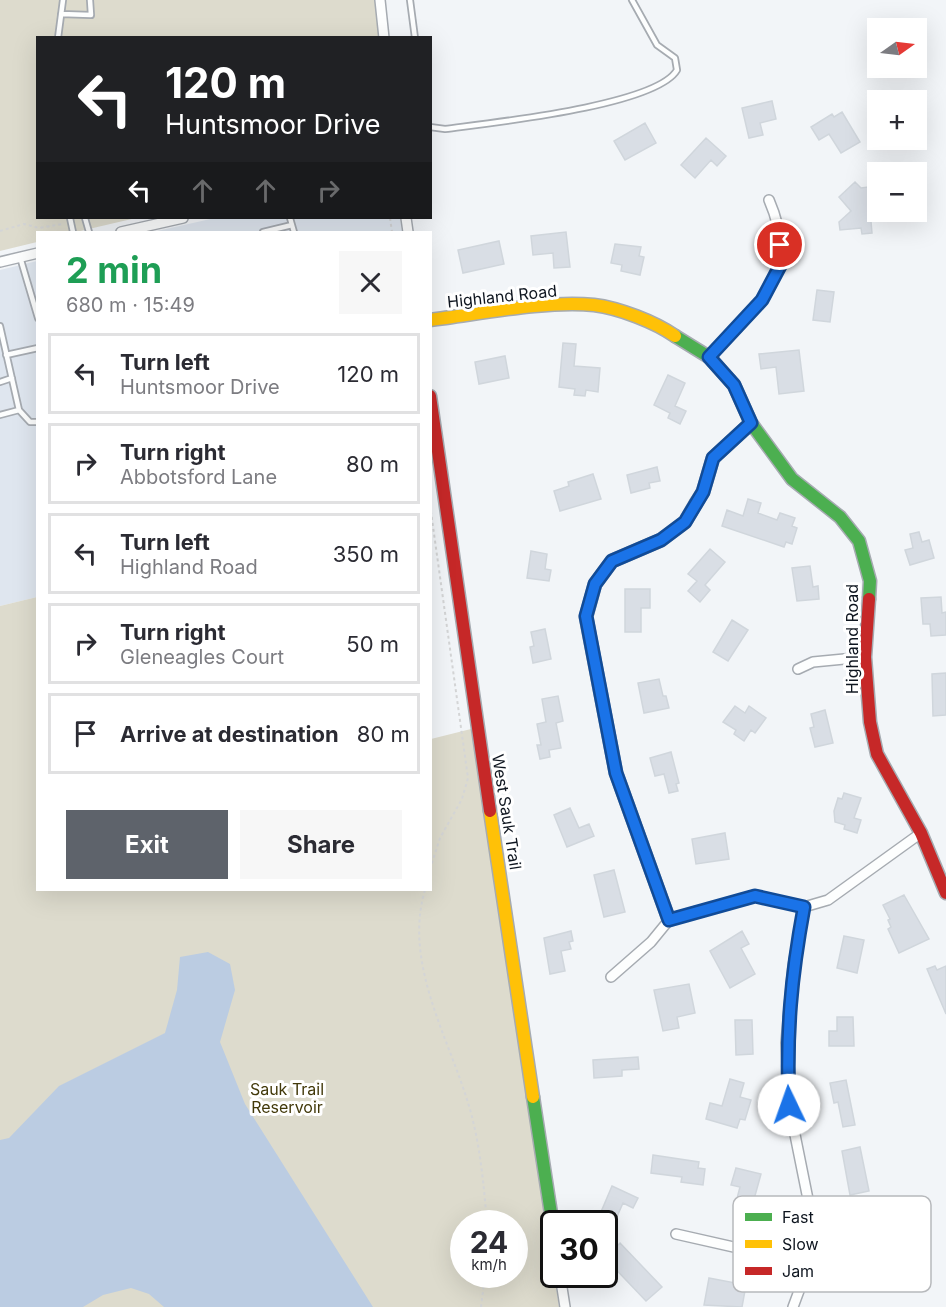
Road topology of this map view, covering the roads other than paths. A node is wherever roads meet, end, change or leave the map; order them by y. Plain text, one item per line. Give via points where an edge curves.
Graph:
1 (63, 0) edge
2 (90, 0) edge
3 (381, 0) edge
4 (410, 0) edge
5 (632, 0) edge
6 (61, 14) junction
7 (58, 36) edge
8 (384, 36) edge
9 (415, 36) edge
10 (432, 127) edge
11 (769, 200) dead end
12 (179, 219) edge
13 (290, 219) edge
14 (292, 225) junction
15 (125, 231) edge
16 (267, 231) edge
17 (294, 231) edge
18 (36, 253) edge
19 (20, 257) junction
20 (0, 262) edge
21 (36, 292) edge
22 (30, 294) junction
23 (36, 312) edge
24 (432, 320) edge
25 (0, 326) edge
26 (36, 348) edge
27 (6, 355) junction
28 (709, 357) junction
29 (12, 378) junction
30 (0, 382) edge
31 (19, 410) junction
32 (432, 411) edge
33 (0, 415) edge
34 (36, 422) edge
35 (751, 423) junction
36 (865, 657) junction
37 (798, 669) dead end
38 (921, 832) junction
39 (946, 893) edge
40 (804, 907) junction
41 (669, 920) junction
42 (611, 977) dead end
43 (807, 1196) edge
44 (551, 1210) edge
45 (676, 1234) dead end
46 (733, 1247) edge
47 (562, 1288) edge
48 (799, 1292) edge
49 (565, 1307) edge
50 (793, 1307) edge

1 - 6 lane
2 - 6 lane via 91,15
3 - 8 street
4 - 9 lane
5 - 10 lane via 657,45 675,58 672,76 641,94 620,99 534,117 445,129
6 - 7 lane
11 - 28 street via 779,224 780,266 762,300
12 - 15 street
13 - 14 lane
14 - 16 lane
14 - 17 lane
18 - 19 street
19 - 20 street
19 - 22 lane
21 - 22 lane
22 - 23 lane
24 - 28 street, Highland Road via 531,307 595,305 657,324
25 - 27 lane
26 - 27 lane
27 - 29 lane
28 - 35 street, Highland Road via 734,385
29 - 30 lane
29 - 31 lane
31 - 33 lane
31 - 34 lane via 30,422
32 - 44 street, West Sauk Trail
35 - 36 street, Highland Road via 792,479 840,517 860,541 870,581
35 - 41 street via 713,458 703,492 685,522 661,540 612,561 595,584 586,616 616,773
36 - 37 street via 813,662
36 - 38 street, Highland Road via 870,722 877,754
38 - 39 street, Highland Road
38 - 40 street via 828,900
40 - 41 street via 755,896
40 - 43 street via 793,966 786,1043 789,1105
41 - 42 street via 651,942
45 - 46 street
47 - 49 street
48 - 50 street

